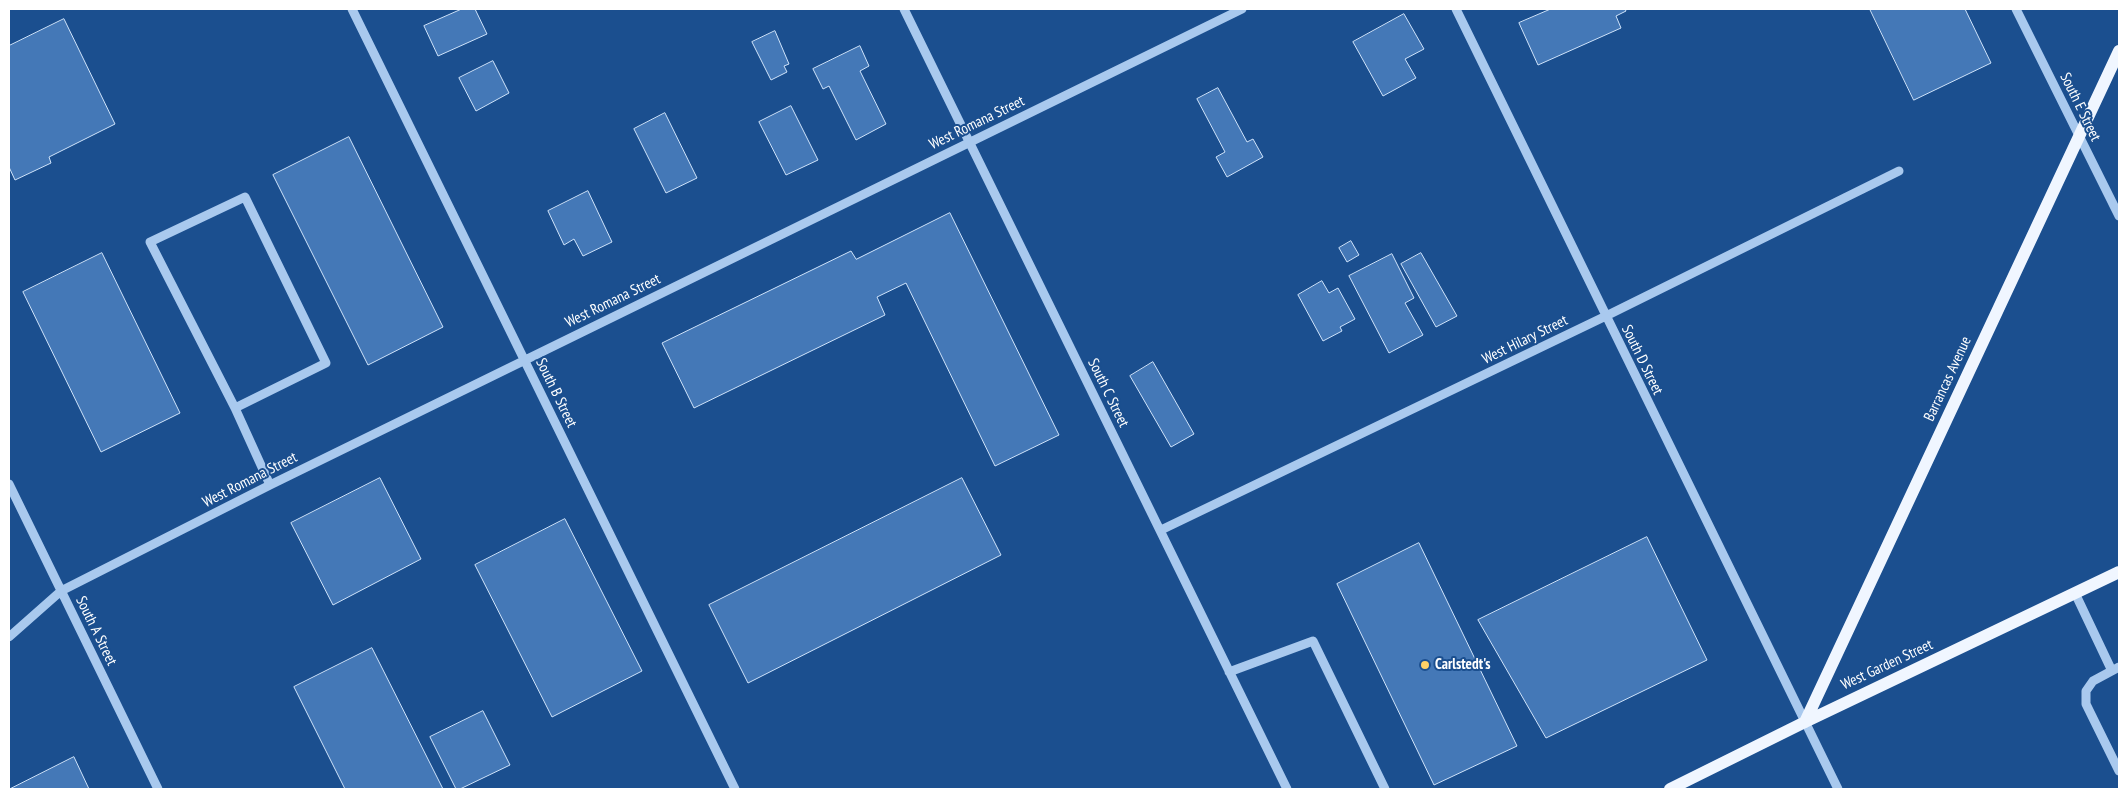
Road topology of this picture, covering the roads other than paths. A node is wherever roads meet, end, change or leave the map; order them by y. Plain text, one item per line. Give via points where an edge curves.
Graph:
1 (352, 9) edge
2 (904, 9) edge
3 (1242, 9) edge
4 (1456, 9) edge
5 (2016, 9) edge
6 (2119, 51) edge
7 (2080, 137) junction
8 (970, 142) junction
9 (1899, 171) dead end
10 (2119, 214) edge
11 (1606, 316) junction
12 (525, 360) junction
13 (234, 408) junction
14 (9, 484) edge
15 (270, 485) junction
16 (1160, 530) junction
17 (2119, 572) edge
18 (61, 591) junction
19 (2076, 593) junction
20 (9, 637) edge
21 (2116, 669) edge
22 (1229, 672) junction
23 (1805, 722) junction
24 (2119, 771) edge
25 (158, 789) edge
26 (735, 789) edge
27 (1287, 789) edge
28 (1385, 789) edge
29 (1670, 789) edge
30 (1838, 789) edge

1 - 12 street, South B Street
2 - 8 street, South C Street
3 - 8 street, West Romana Street
4 - 11 street, South D Street
5 - 7 street, South E Street
6 - 7 main road, Barrancas Avenue
7 - 10 street, South E Street
7 - 23 main road, Barrancas Avenue
8 - 12 street, West Romana Street
8 - 16 street, South C Street
9 - 11 street, West Hilary Street
11 - 16 street, West Hilary Street
11 - 23 street, South D Street
12 - 15 street, West Romana Street
12 - 26 street, South B Street
13 - 13 street via 326,363 245,197 150,242
13 - 15 street
14 - 18 street, South A Street
15 - 18 street, West Romana Street
16 - 22 street, South C Street
17 - 19 main road, West Garden Street
18 - 20 street, West Romana Street
18 - 25 street, South A Street
19 - 21 street
19 - 23 main road, West Garden Street
21 - 24 street via 2093,681 2086,691 2086,704
22 - 27 street, South C Street
22 - 28 street via 1313,641
23 - 29 main road, West Garden Street
23 - 30 street, South D Street

